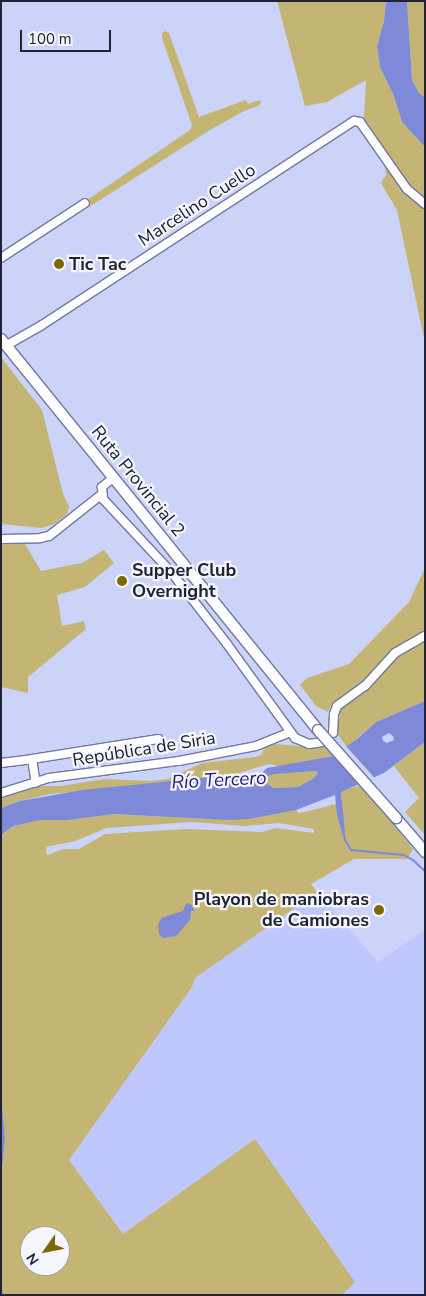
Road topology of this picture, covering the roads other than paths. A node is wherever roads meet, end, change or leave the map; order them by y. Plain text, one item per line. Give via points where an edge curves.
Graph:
1 (84, 203) dead end
2 (425, 204) edge
3 (1, 258) edge
4 (4, 342) edge
5 (114, 477) junction
6 (102, 494) junction
7 (1, 538) edge
8 (425, 636) edge
9 (290, 732) junction
10 (333, 732) dead end
11 (158, 739) dead end
12 (323, 742) dead end
13 (32, 759) junction
14 (1, 763) edge
15 (36, 783) junction
16 (1, 793) edge
17 (398, 816) junction
18 (425, 847) edge
19 (425, 852) edge

1 - 3 street
2 - 4 street, Marcelino Cuello via 398,178 360,122 352,122 50,320
4 - 5 main road, Ruta Provincial 2
5 - 6 street via 102,487
5 - 17 main road, Ruta Provincial 2, bridge via 286,691
6 - 7 street via 49,536
6 - 9 street via 172,573
8 - 10 street via 395,653 365,686 337,706
9 - 12 street via 303,743
9 - 15 street, República de Siria via 256,746 179,761 49,778
11 - 13 street
13 - 14 street
13 - 15 street
15 - 16 street, República de Siria
17 - 18 main road, Ruta Provincial 2
17 - 19 main road, Ruta Provincial 2

